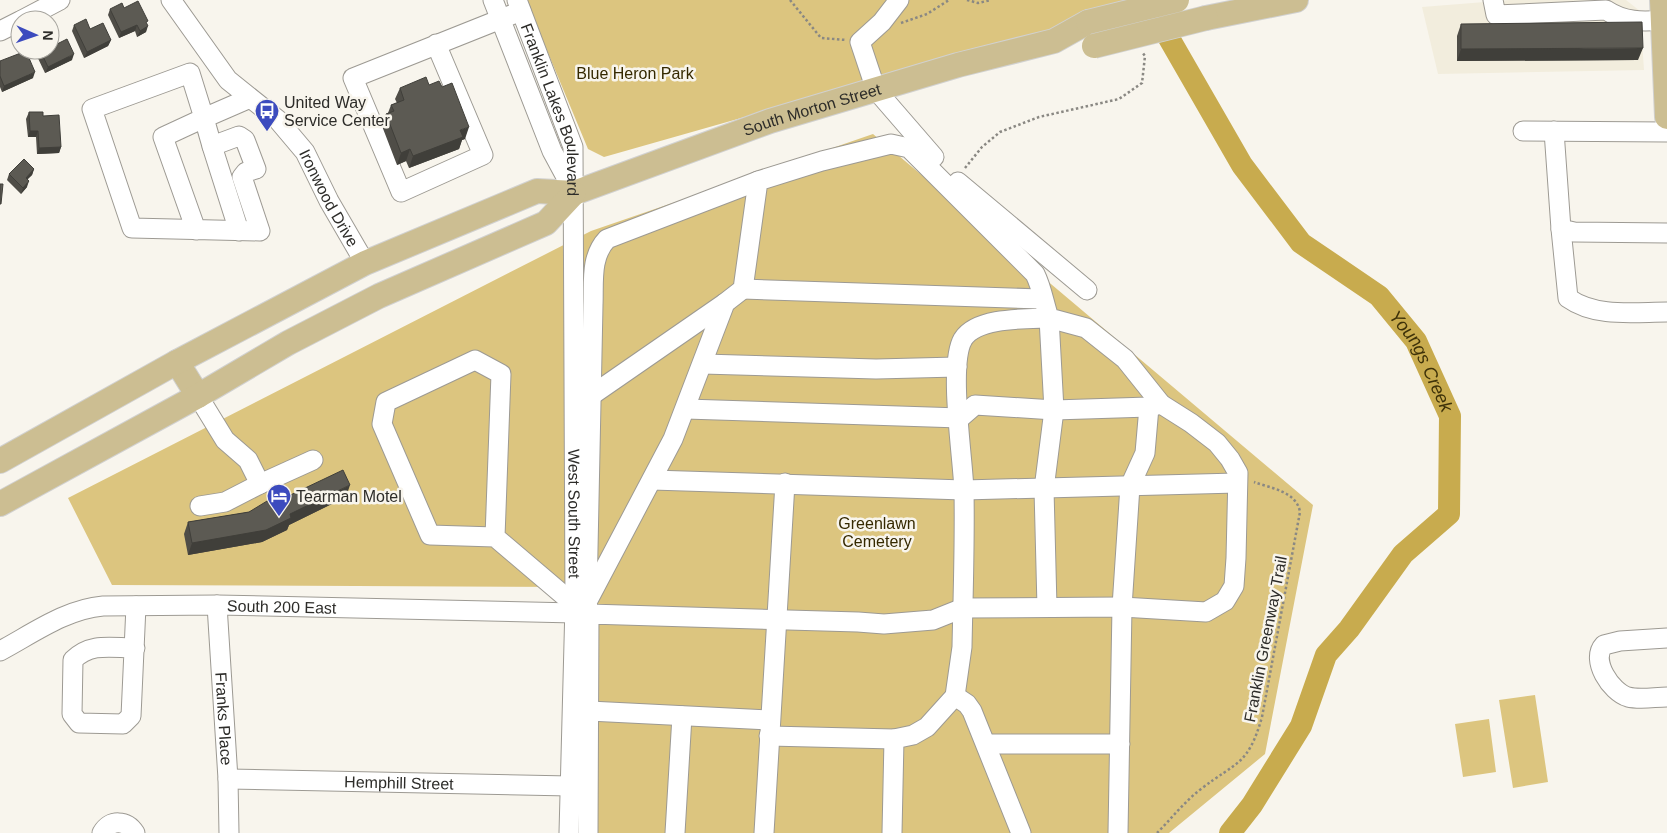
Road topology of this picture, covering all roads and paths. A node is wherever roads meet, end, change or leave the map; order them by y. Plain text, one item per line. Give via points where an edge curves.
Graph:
1 (60, 0) edge
2 (171, 0) edge
3 (494, 0) edge
4 (900, 0) edge
5 (967, 0) edge
6 (991, 0) edge
7 (1177, 0) edge
8 (1296, 0) edge
9 (1493, 0) edge
10 (1252, 4) edge
11 (519, 6) edge
12 (1582, 6) edge
13 (41, 10) edge
14 (1662, 10) edge
15 (502, 18) junction
16 (1054, 41) junction
17 (436, 44) junction
18 (1140, 48) dead end
19 (548, 82) junction
20 (529, 89) junction
21 (876, 90) junction
22 (250, 98) junction
23 (1667, 117) edge
24 (204, 118) junction
25 (1523, 131) dead end
26 (1554, 131) junction
27 (1667, 132) edge
28 (212, 146) junction
29 (956, 179) junction
30 (758, 181) junction
31 (574, 193) junction
32 (1560, 229) junction
33 (196, 230) junction
34 (239, 231) junction
35 (1667, 233) edge
36 (365, 264) junction
37 (743, 289) junction
38 (1088, 290) dead end
39 (1042, 299) junction
40 (725, 303) junction
41 (1667, 312) edge
42 (1049, 318) junction
43 (177, 362) junction
44 (702, 364) junction
45 (957, 367) junction
46 (592, 395) junction
47 (198, 396) junction
48 (1155, 406) junction
49 (686, 409) junction
50 (1054, 410) junction
51 (960, 418) junction
52 (313, 460) dead end
53 (0, 461) edge
54 (1238, 478) junction
55 (652, 480) junction
56 (785, 483) junction
57 (260, 484) junction
58 (1130, 486) junction
59 (1044, 489) junction
60 (964, 490) junction
61 (0, 504) edge
62 (200, 506) dead end
63 (495, 537) junction
64 (217, 605) junction
65 (136, 606) junction
66 (1047, 607) junction
67 (1122, 607) junction
68 (581, 608) junction
69 (963, 608) junction
70 (776, 620) junction
71 (1667, 638) edge
72 (135, 648) junction
73 (0, 652) edge
74 (955, 696) junction
75 (1667, 697) edge
76 (589, 712) junction
77 (682, 716) junction
78 (770, 728) junction
79 (894, 739) junction
80 (986, 744) junction
81 (1120, 744) junction
82 (228, 779) junction
83 (570, 786) junction
84 (102, 833) edge
85 (135, 833) edge
86 (229, 833) edge
87 (569, 833) edge
88 (588, 833) edge
89 (675, 833) edge
90 (764, 833) edge
91 (892, 833) edge
92 (1021, 833) edge
93 (1118, 833) edge
94 (1157, 833) edge

1 - 13 street
2 - 22 street, Ironwood Drive via 228,80
3 - 15 street, Franklin Lakes Boulevard
4 - 21 street via 860,42
5 - 6 path via 978,3
7 - 16 main road, South Morton Street, bridge via 1088,22
8 - 10 main road, South Morton Street
9 - 12 street via 1496,16
10 - 16 main road, South Morton Street, bridge via 1094,46
11 - 15 street
11 - 19 street, Franklin Lakes Boulevard
12 - 14 street via 1606,10 1617,17 1640,22
14 - 23 main road
15 - 17 street
15 - 20 street, Franklin Lakes Boulevard
16 - 21 main road, South Morton Street
17 - 17 street via 353,78 401,192 483,155
18 - 29 path via 1145,56 1142,83 1119,99 1039,117 1000,132 982,147
19 - 20 street
19 - 31 street, Franklin Lakes Boulevard via 573,148
20 - 31 street, Franklin Lakes Boulevard via 552,151
21 - 29 street
21 - 31 main road, South Morton Street via 727,135
22 - 24 street
22 - 36 street, Ironwood Drive via 278,120 305,152
24 - 28 street
24 - 33 street via 162,137
24 - 33 street via 190,73 92,109 132,228
25 - 26 street
26 - 27 street
26 - 32 street
28 - 34 street
28 - 34 street via 239,136 245,140 256,169 242,177 260,232
29 - 38 street
30 - 37 street
30 - 39 street via 822,161 891,144 904,145 1035,274 1042,287
30 - 46 street via 607,239 599,248 594,265
31 - 36 main road via 537,191
31 - 47 main road via 546,223 378,296 288,343
31 - 68 street, West South Street
32 - 35 street
32 - 41 street via 1568,298 1597,310
33 - 34 street
36 - 43 main road
37 - 39 street
37 - 40 street
39 - 42 street
40 - 44 street
40 - 46 street
42 - 45 street via 999,321 972,330 963,340
42 - 48 street via 1086,328 1125,359
42 - 50 street
43 - 47 main road
43 - 53 main road
44 - 45 street via 883,369
44 - 49 street
45 - 51 street
46 - 68 street
47 - 57 street via 225,440 248,460
47 - 61 main road
48 - 50 street
48 - 54 street via 1191,423 1217,443
48 - 58 street via 1145,453
49 - 51 street
49 - 55 street
50 - 51 street via 975,405
50 - 59 street
51 - 60 street
52 - 57 street
54 - 58 street
54 - 67 street via 1234,586 1225,602 1206,612
54 - 94 path, Franklin Greenway Trail via 1292,497 1300,512 1267,699 1257,736 1244,758 1201,789
55 - 56 street
55 - 68 street
56 - 60 street
56 - 70 street
57 - 62 street via 225,502
58 - 59 street
58 - 67 street
59 - 60 street
59 - 66 street
60 - 69 street
63 - 63 street via 501,374 475,360 386,402 382,424 430,534
63 - 68 street
64 - 65 street, South 200 East
64 - 68 street, South 200 East
64 - 82 street, Franks Place
65 - 72 street
65 - 73 street, South 200 East via 90,607 61,618
66 - 67 street
66 - 69 street
67 - 81 street
68 - 70 street, South 200 East
68 - 76 street
68 - 83 street, West South Street
69 - 70 street, South 200 East via 933,620 884,624
69 - 74 street via 962,655
70 - 78 street
71 - 75 street via 1620,641 1604,645 1598,653 1601,670 1618,692 1628,697
72 - 72 street via 131,716 123,724 79,723 72,714 74,660 82,651 94,647
74 - 79 street via 927,727 913,735
74 - 80 street via 972,711
76 - 77 street
76 - 88 street
77 - 78 street
77 - 89 street
78 - 79 street
78 - 90 street
79 - 91 street
80 - 81 street
80 - 92 street
81 - 93 street
82 - 83 street, Hemphill Street
82 - 86 street, Franks Place
83 - 87 street, West South Street
84 - 85 street via 108,825 120,822 130,826

